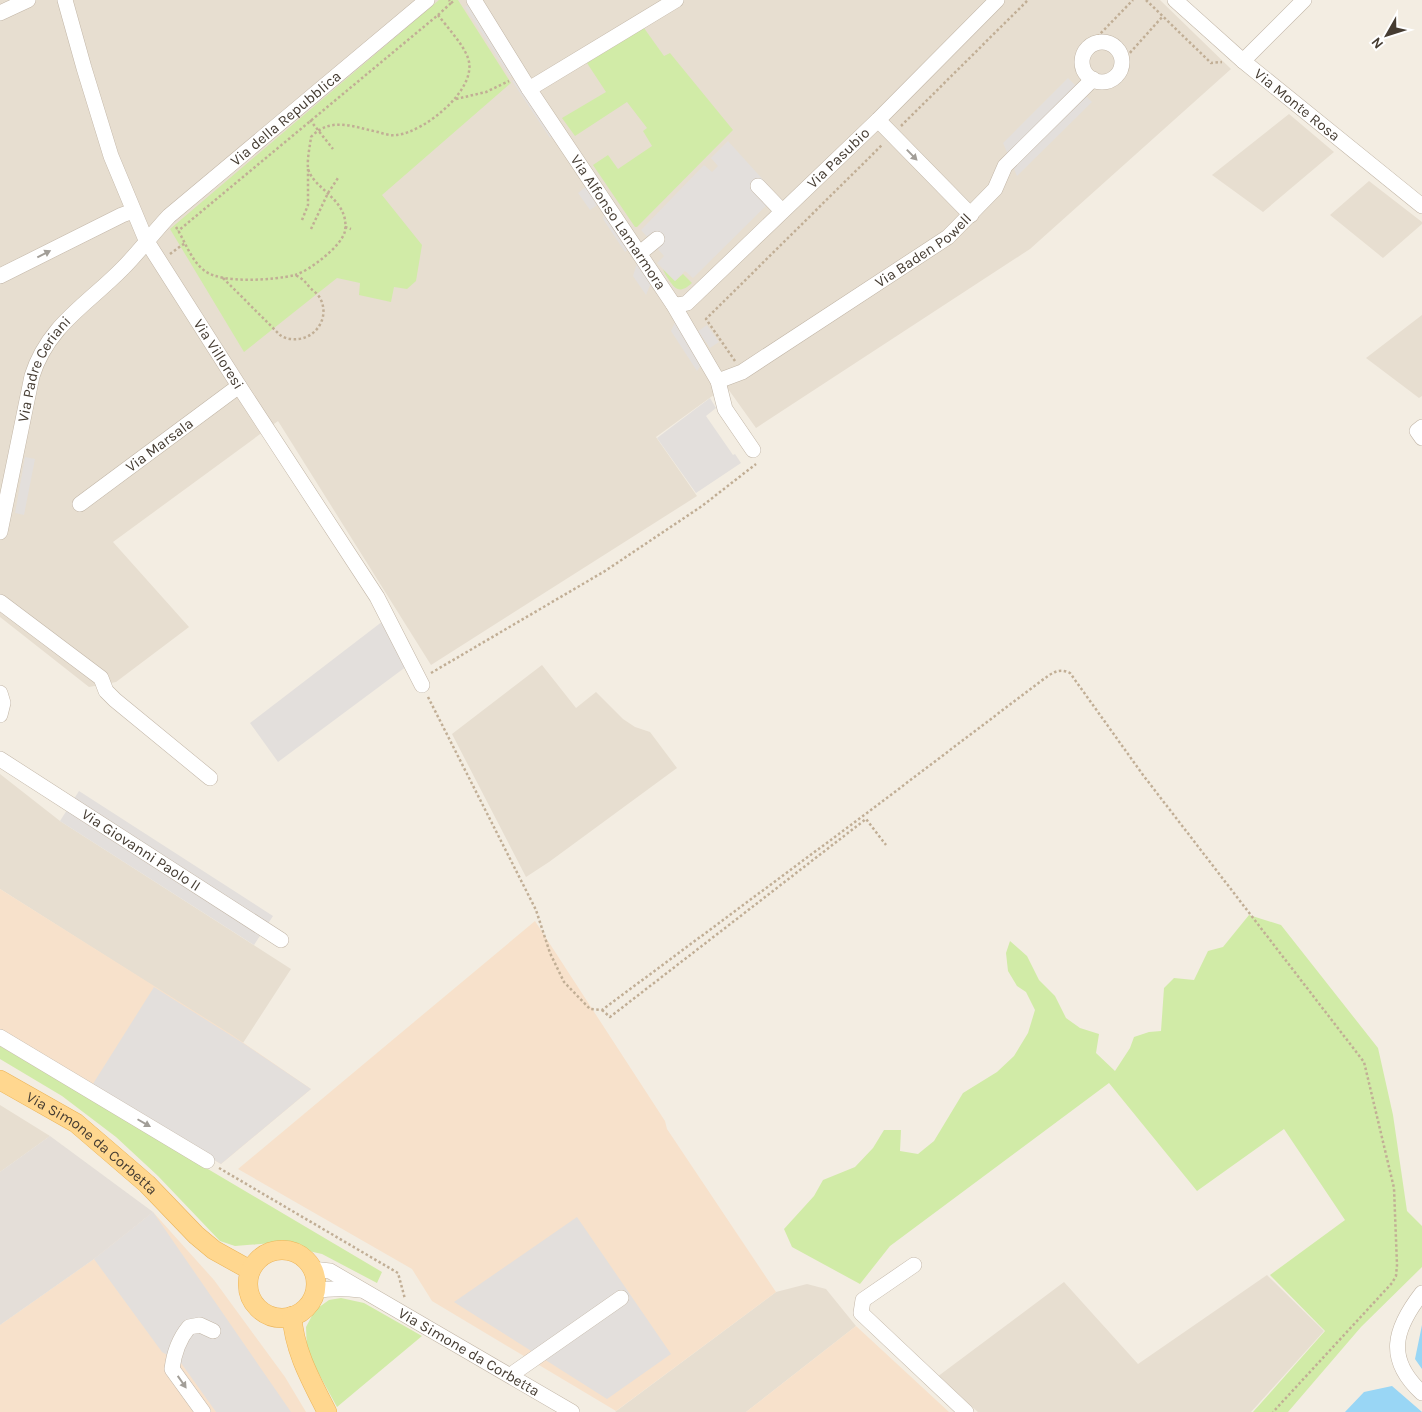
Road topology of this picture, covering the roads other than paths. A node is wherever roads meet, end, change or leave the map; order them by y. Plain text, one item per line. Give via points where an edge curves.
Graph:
1 (28, 0) edge
2 (65, 0) edge
3 (427, 0) edge
4 (474, 0) edge
5 (676, 0) edge
6 (997, 0) edge
7 (1176, 0) edge
8 (1304, 0) edge
9 (0, 13) edge
10 (1243, 61) junction
11 (1092, 79) junction
12 (529, 89) junction
13 (878, 120) junction
14 (758, 186) dead end
15 (1422, 206) edge
16 (133, 211) junction
17 (782, 211) junction
18 (971, 215) junction
19 (657, 238) dead end
20 (146, 240) junction
21 (640, 253) junction
22 (0, 276) edge
23 (673, 304) junction
24 (718, 381) junction
25 (239, 386) junction
26 (1422, 427) edge
27 (1422, 438) edge
28 (753, 450) road end
29 (4, 491) edge
30 (80, 504) dead end
31 (0, 532) edge
32 (0, 602) edge
33 (420, 683) road end
34 (0, 693) edge
35 (0, 715) edge
36 (0, 759) edge
37 (210, 778) dead end
38 (281, 940) dead end
39 (0, 1037) edge
40 (0, 1080) edge
41 (207, 1161) road end
42 (914, 1265) dead end
43 (312, 1269) junction
44 (250, 1270) junction
45 (315, 1291) junction
46 (366, 1291) junction
47 (1422, 1293) edge
48 (621, 1298) dead end
49 (292, 1316) junction
50 (213, 1331) dead end
51 (513, 1377) junction
52 (1422, 1393) edge
53 (324, 1406) edge
54 (203, 1412) edge
55 (572, 1412) edge
56 (966, 1412) edge

1 - 9 street
2 - 16 street, Via Villoresi via 108,146
3 - 20 street, Via della Repubblica via 169,216
4 - 12 street, Via Alfonso Lamarmora
5 - 12 street
6 - 13 street, Via Pasubio
7 - 10 street, Via Monte Rosa
8 - 10 street
10 - 15 street, Via Monte Rosa
11 - 11 street via 1106,81 1120,70 1121,56 1112,44 1098,42 1086,50 1082,60 1086,73
11 - 18 street, Via Baden Powell via 1005,166 995,189
12 - 21 street, Via Alfonso Lamarmora
13 - 17 street, Via Pasubio
13 -> 18 street
14 - 17 street
16 - 20 street, Via Villoresi
22 -> 16 street
17 - 23 street, Via Pasubio via 688,303
18 - 24 street, Via Baden Powell via 948,237 742,372
19 - 21 street
20 - 25 street, Via Villoresi
20 - 29 street, Via Padre Ceriani via 122,270 51,336 44,348 32,376
21 - 23 street, Via Alfonso Lamarmora
23 - 24 street, Via Alfonso Lamarmora
24 - 28 street, Via Alfonso Lamarmora via 725,409
25 - 30 street, Via Marsala
25 - 33 street, Via Villoresi via 376,597
26 - 27 street via 1417,431
29 - 31 street, Via Padre Ceriani
32 - 37 street via 101,678 106,691 115,700
34 - 35 street via 3,703
36 - 38 street, Via Giovanni Paolo II
39 -> 41 street
40 - 44 main road, Via Simone da Corbetta via 76,1123 147,1184 214,1250
42 - 56 street via 863,1300 861,1313
43 - 44 main road via 297,1254 276,1250 265,1254
43 - 45 main road
43 - 46 street, Via Simone da Corbetta via 330,1271
44 - 49 main road via 249,1292 260,1310 270,1316
45 - 46 street, Via Simone da Corbetta via 344,1288
45 - 49 main road via 307,1307
46 - 51 street, Via Simone da Corbetta
47 - 52 street via 1402,1322 1396,1348 1402,1369
48 - 51 street via 515,1372
49 - 53 main road via 293,1334 301,1358
50 -> 54 street via 200,1326 189,1327 180,1338 173,1359 172,1369
51 - 55 street, Via Simone da Corbetta

